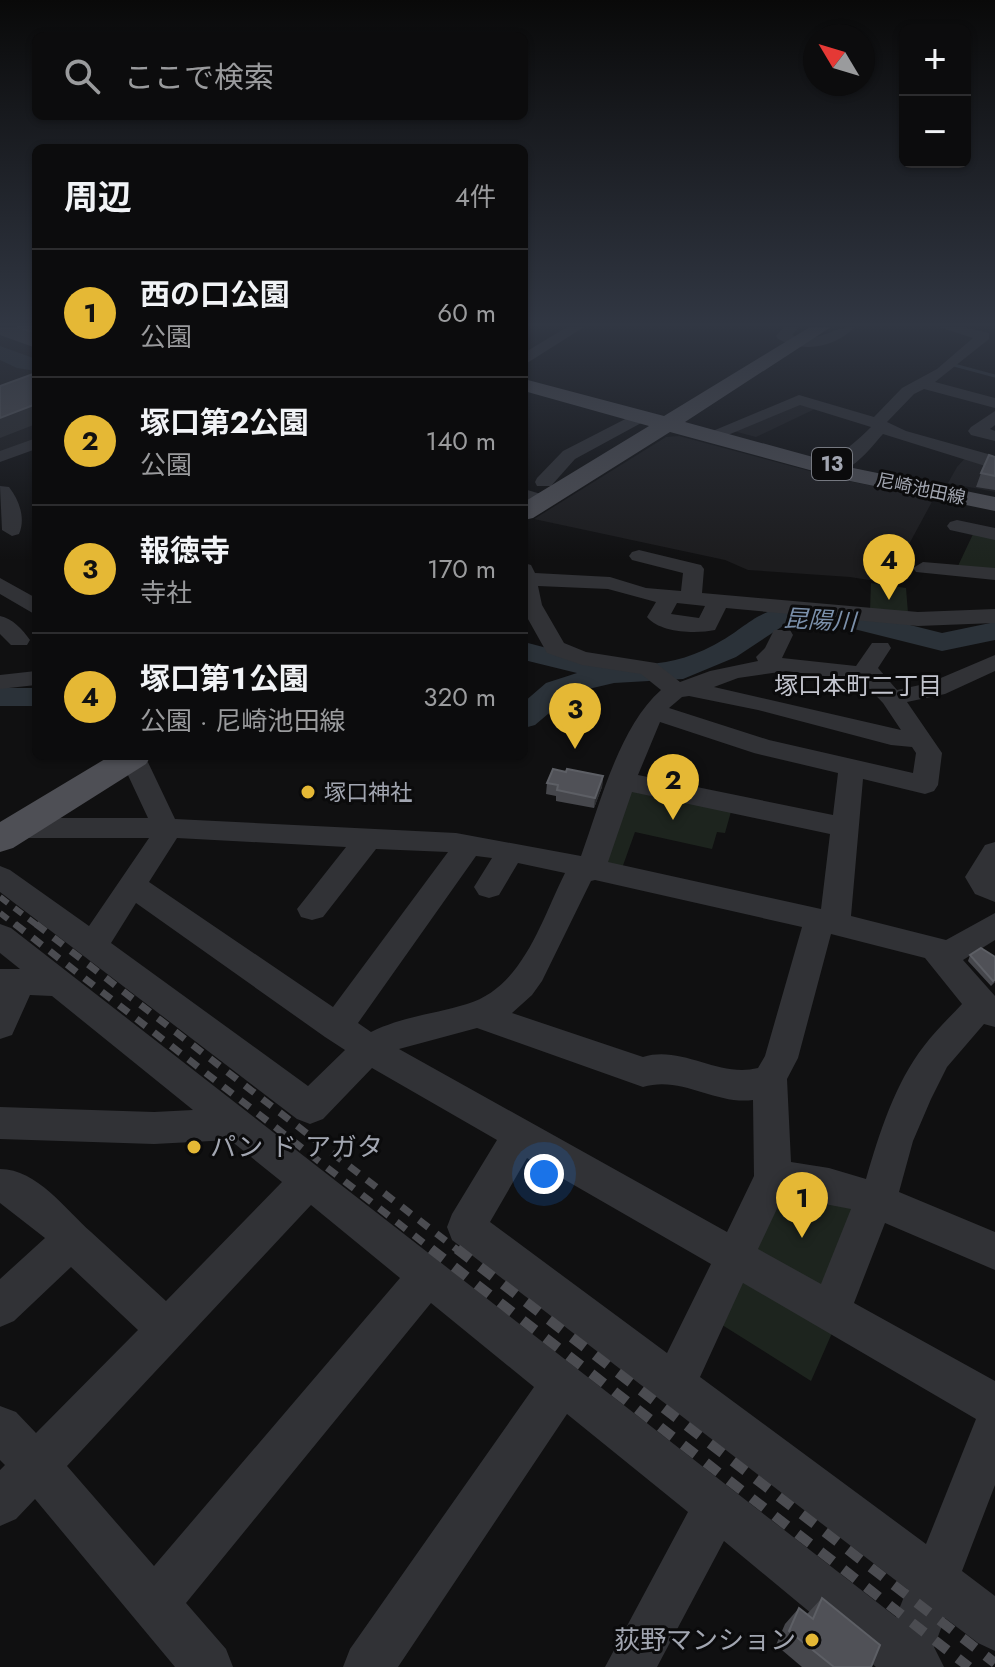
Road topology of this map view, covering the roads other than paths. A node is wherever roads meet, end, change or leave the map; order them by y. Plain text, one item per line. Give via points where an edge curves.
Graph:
1 (596, 405) edge
2 (605, 405) edge
3 (695, 405) edge
4 (787, 405) edge
5 (817, 405) edge
6 (893, 405) edge
7 (995, 416) edge
8 (637, 418) junction
9 (881, 422) junction
10 (669, 423) junction
11 (717, 433) junction
12 (995, 436) edge
13 (32, 445) edge
14 (995, 448) edge
15 (0, 457) edge
16 (995, 464) edge
17 (837, 466) junction
18 (528, 480) edge
19 (3, 495) edge
20 (540, 496) edge
21 (995, 498) edge
22 (995, 504) edge
23 (957, 526) dead end
24 (12, 530) dead end
25 (995, 534) edge
26 (639, 556) dead end
27 (923, 568) dead end
28 (528, 574) edge
29 (995, 574) edge
30 (528, 590) edge
31 (18, 596) edge
32 (681, 598) junction
33 (718, 601) junction
34 (0, 619) edge
35 (533, 629) edge
36 (992, 629) edge
37 (782, 635) dead end
38 (19, 640) dead end
39 (880, 648) dead end
40 (995, 662) edge
41 (771, 666) junction
42 (869, 675) junction
43 (32, 678) edge
44 (0, 682) edge
45 (671, 683) junction
46 (892, 698) junction
47 (652, 711) junction
48 (920, 740) junction
49 (127, 760) edge
50 (135, 760) edge
51 (851, 770) junction
52 (622, 781) junction
53 (843, 827) junction
54 (166, 828) junction
55 (9, 834) edge
56 (369, 838) junction
57 (468, 846) junction
58 (511, 851) junction
59 (995, 852) edge
60 (586, 870) junction
61 (0, 877) edge
62 (133, 886) junction
63 (489, 887) dead end
64 (995, 891) edge
65 (312, 909) dead end
66 (827, 922) junction
67 (995, 925) edge
68 (0, 936) edge
69 (92, 946) junction
70 (937, 952) junction
71 (26, 982) edge
72 (988, 1009) edge
73 (476, 1014) junction
74 (0, 1025) edge
75 (337, 1027) junction
76 (369, 1049) junction
77 (770, 1079) junction
78 (0, 1123) edge
79 (234, 1124) junction
80 (520, 1136) junction
81 (773, 1177) junction
82 (308, 1182) junction
83 (0, 1186) edge
84 (878, 1201) junction
85 (71, 1240) junction
86 (995, 1251) edge
87 (737, 1257) junction
88 (428, 1276) junction
89 (0, 1307) edge
90 (831, 1310) junction
91 (167, 1329) junction
92 (675, 1382) junction
93 (562, 1383) junction
94 (995, 1405) edge
95 (995, 1427) edge
96 (0, 1428) edge
97 (36, 1465) junction
98 (0, 1503) edge
99 (716, 1508) junction
100 (933, 1580) junction
101 (153, 1604) junction
102 (995, 1626) edge
103 (909, 1663) edge
104 (208, 1667) edge
105 (368, 1667) edge
106 (630, 1667) edge

1 - 8 main road, 尼崎池田線 / 13
2 - 10 main road, 尼崎池田線 / 13
3 - 10 main road
4 - 11 street
5 - 9 street
6 - 9 street
7 - 12 street via 977,431
8 - 10 main road, 尼崎池田線 / 13
8 - 20 street via 569,455
9 - 14 street
9 - 16 street
9 - 17 street via 856,453
10 - 11 main road, 尼崎池田線 / 13
10 - 20 main road
10 - 22 main road, 尼崎池田線 / 13 via 850,474
11 - 17 main road, 尼崎池田線 / 13
13 - 15 street
17 - 21 main road, 尼崎池田線 / 13
18 - 20 street
19 - 24 street via 10,501
23 - 25 street
26 - 32 street via 694,569
27 - 29 street
28 - 32 street
30 - 35 street
31 - 34 street
32 - 33 street
32 - 33 street via 658,617 707,625
33 - 36 street
34 - 38 street
35 - 45 street via 562,652
37 - 41 street via 768,657
39 - 42 street via 866,668
40 - 46 street via 936,689
41 - 42 street
41 - 45 street
42 - 46 street
43 - 44 street
45 - 47 street
45 - 48 street
46 - 48 street
47 - 51 street
47 - 52 street
48 - 51 street via 929,753 925,785
49 - 55 main road
50 - 54 street
51 - 53 street
52 - 53 street
52 - 60 street
53 - 66 street
54 - 55 street
54 - 56 street
54 - 62 street
56 - 57 street
56 - 65 street
57 - 58 street
57 - 75 street
58 - 60 street
58 - 63 street
59 - 64 street via 980,877
60 - 66 street
60 - 73 street via 521,987 495,1008
61 - 69 street
62 - 69 street
62 - 75 street
66 - 70 street
66 - 77 street
67 - 70 street via 950,953
68 - 71 street
69 - 76 street via 310,1108
70 - 72 street
71 - 74 street
71 - 79 street
72 - 84 street via 935,1057 895,1141
73 - 76 street via 409,1031
73 - 77 street via 643,1072 661,1068 738,1085
75 - 76 street
76 - 80 street
77 - 81 street
78 - 79 street via 154,1128
79 - 82 street
80 - 87 street
80 - 92 street via 466,1227
81 - 84 street via 829,1185
81 - 87 street
82 - 88 street
82 - 91 street
83 - 85 street via 9,1186 55,1220
84 - 86 street
84 - 90 street via 868,1214
85 - 89 street
85 - 91 street
87 - 90 street
87 - 92 street
88 - 93 street
88 - 101 street
90 - 94 street
91 - 97 street
92 - 100 street
93 - 99 street
93 - 105 street
95 - 100 street
96 - 97 street
97 - 98 street
97 - 101 street
99 - 103 street
99 - 106 street
100 - 102 street
100 - 103 street
101 - 104 street

